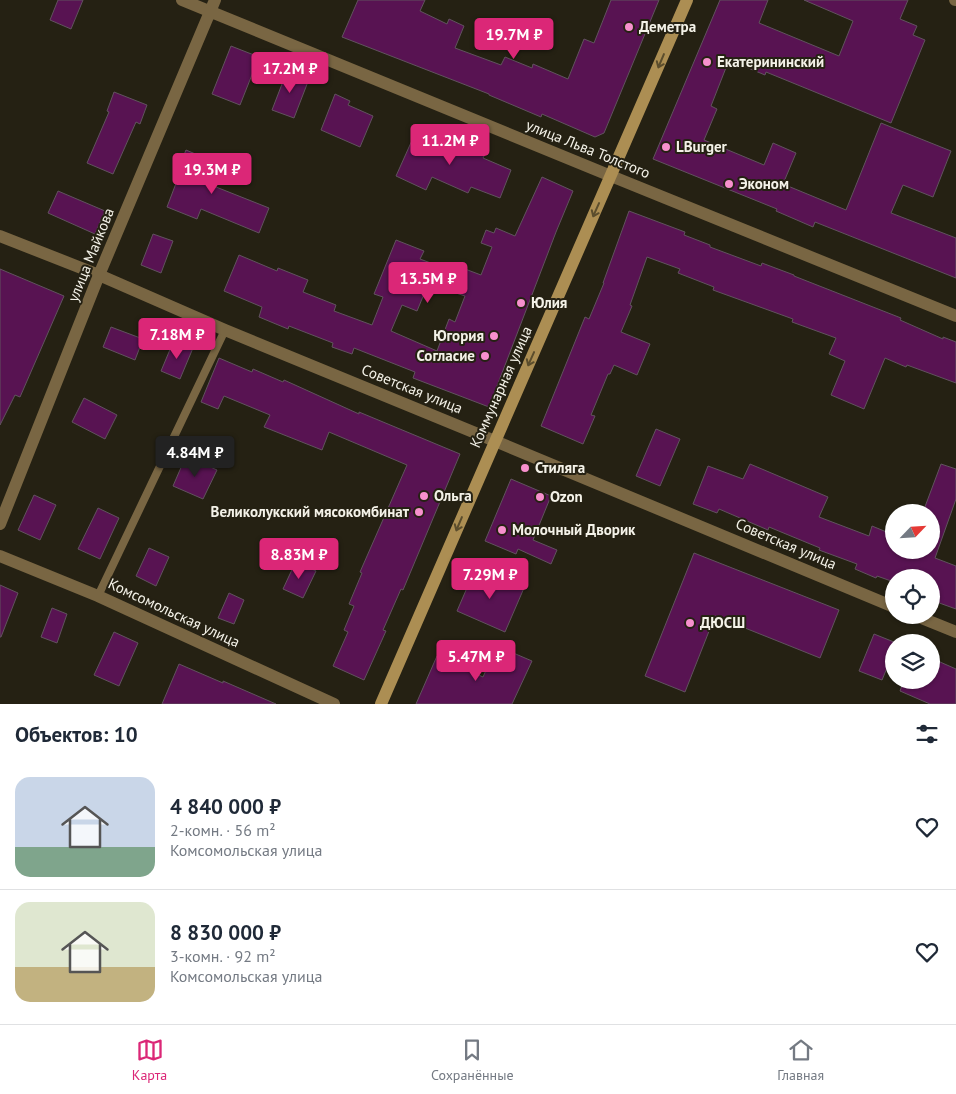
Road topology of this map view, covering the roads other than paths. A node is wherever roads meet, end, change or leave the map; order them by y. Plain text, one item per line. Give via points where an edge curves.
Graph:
1 (182, 0) edge
2 (215, 0) edge
3 (687, 0) edge
4 (210, 12) junction
5 (610, 176) junction
6 (0, 236) edge
7 (99, 275) junction
8 (956, 316) edge
9 (225, 330) junction
10 (495, 441) junction
11 (0, 524) edge
12 (0, 556) edge
13 (98, 596) junction
14 (885, 603) edge
15 (936, 624) edge
16 (956, 632) edge
17 (334, 704) edge
18 (381, 704) edge

1 - 4 street, улица Льва Толстого
2 - 4 street, улица Майкова
3 -> 5 main road, Коммунарная улица
4 - 5 street, улица Льва Толстого
4 - 7 street, улица Майкова
5 - 8 street, улица Льва Толстого
5 -> 10 main road, Коммунарная улица
6 - 7 street, Советская улица
7 - 9 street, Советская улица
7 - 11 street, улица Майкова
9 - 10 street, Советская улица
9 - 13 lane
10 - 14 street, Советская улица
10 -> 18 main road, Коммунарная улица
12 - 13 street, Комсомольская улица
13 - 17 street, Комсомольская улица
15 - 16 street

